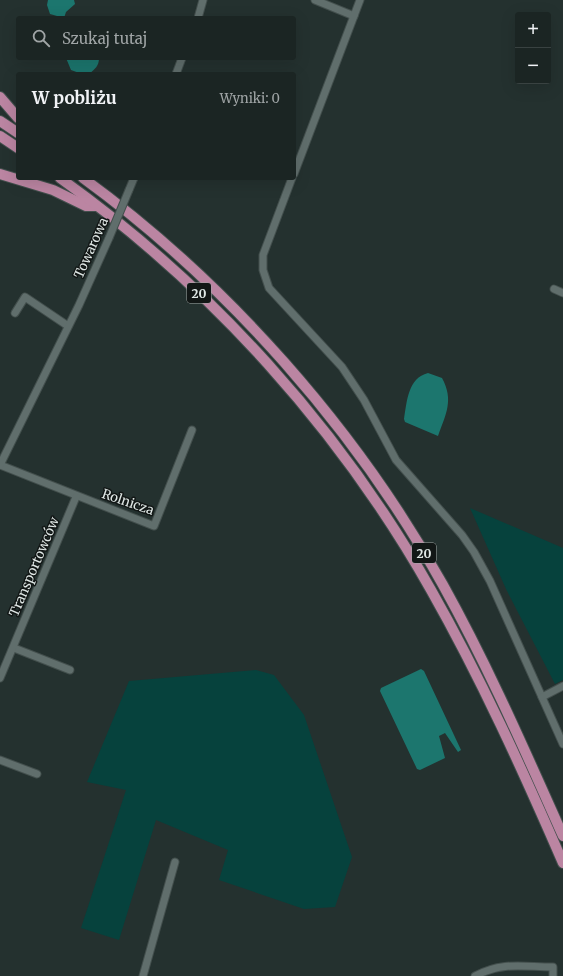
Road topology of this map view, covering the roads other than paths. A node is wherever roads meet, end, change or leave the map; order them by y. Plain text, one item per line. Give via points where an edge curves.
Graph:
1 (203, 0) edge
2 (315, 0) edge
3 (360, 0) edge
4 (199, 16) edge
5 (354, 16) junction
6 (181, 60) edge
7 (177, 72) edge
8 (0, 97) edge
9 (16, 116) edge
10 (0, 121) edge
11 (16, 132) edge
12 (0, 136) edge
13 (16, 147) edge
14 (296, 169) edge
15 (0, 174) edge
16 (16, 179) edge
17 (20, 180) edge
18 (63, 180) edge
19 (86, 180) edge
20 (133, 180) edge
21 (291, 180) edge
22 (96, 206) junction
23 (554, 289) dead end
24 (563, 293) edge
25 (15, 313) dead end
26 (68, 326) junction
27 (192, 430) dead end
28 (0, 465) edge
29 (76, 496) junction
30 (14, 648) junction
31 (70, 670) dead end
32 (0, 678) edge
33 (563, 686) edge
34 (542, 697) junction
35 (563, 744) edge
36 (0, 760) edge
37 (37, 774) dead end
38 (563, 836) edge
39 (175, 862) dead end
40 (563, 863) edge
41 (143, 976) edge
42 (475, 976) edge
43 (553, 976) edge

1 - 4 street
2 - 5 street
3 - 5 street
5 - 14 street
6 - 7 street
8 - 9 main road
10 - 11 main road
12 - 13 main road
15 - 16 main road
17 - 22 main road via 53,190 86,206
18 - 22 main road, 20
19 - 38 main road, 20 via 145,227 230,305 302,384 354,450 411,532 472,638
20 - 26 street, Towarowa, bridge
21 - 34 street via 263,255 262,270 269,288 342,367 364,400 396,460 474,552 490,581
22 - 40 main road, 20 via 147,246 220,314 262,358 317,422 370,494 431,590 464,650
23 - 24 street
25 - 26 street via 25,297
26 - 28 street, Towarowa
27 - 29 street, Rolnicza via 154,526
28 - 29 street, Rolnicza
29 - 30 street, Transportowców
30 - 31 street
30 - 32 street, Transportowców
33 - 34 street
34 - 35 street
36 - 37 street
39 - 41 street
42 - 43 street via 490,969 513,964 554,967

